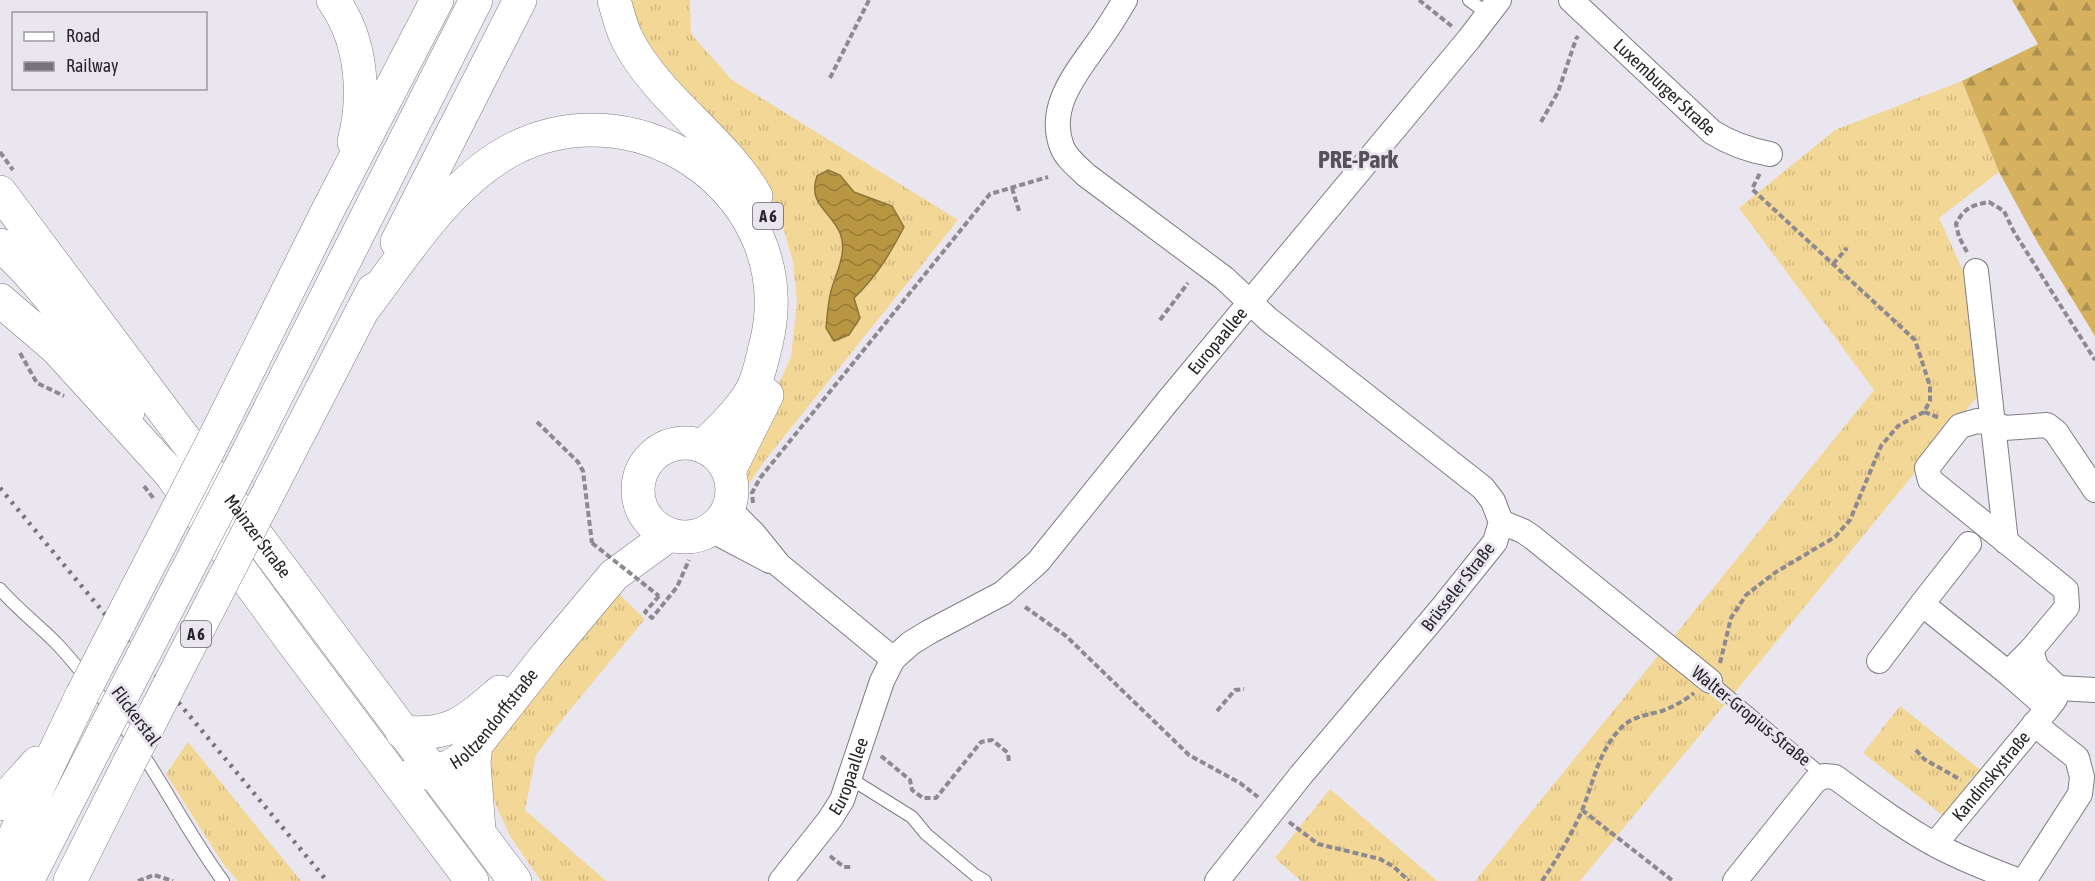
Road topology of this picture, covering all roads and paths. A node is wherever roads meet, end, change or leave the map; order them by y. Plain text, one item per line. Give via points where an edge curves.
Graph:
1 (333, 0) edge
2 (437, 0) edge
3 (476, 0) edge
4 (520, 0) edge
5 (614, 0) edge
6 (869, 0) edge
7 (1125, 0) edge
8 (1419, 0) edge
9 (1571, 0) edge
10 (1485, 5) edge
11 (1580, 34) dead end
12 (1469, 39) junction
13 (830, 78) dead end
14 (1541, 122) dead end
15 (1770, 154) joint
16 (1048, 177) dead end
17 (343, 182) junction
18 (1012, 188) junction
19 (0, 192) edge
20 (1020, 214) dead end
21 (0, 245) edge
22 (1847, 249) dead end
23 (1833, 264) junction
24 (1976, 271) joint
25 (1188, 283) dead end
26 (0, 300) edge
27 (1250, 302) junction
28 (362, 311) junction
29 (1160, 320) dead end
30 (2095, 360) edge
31 (537, 422) dead end
32 (1994, 423) junction
33 (703, 446) junction
34 (168, 471) junction
35 (729, 471) junction
36 (2095, 490) edge
37 (731, 515) junction
38 (1501, 522) junction
39 (657, 525) junction
40 (2006, 542) junction
41 (1969, 544) dead end
42 (689, 560) dead end
43 (0, 589) edge
44 (1922, 604) junction
45 (1025, 608) dead end
46 (2031, 650) junction
47 (546, 656) junction
48 (893, 659) junction
49 (1879, 662) dead end
50 (2008, 673) junction
51 (1710, 681) junction
52 (1244, 689) dead end
53 (2095, 690) edge
54 (2047, 707) junction
55 (1217, 711) dead end
56 (67, 728) junction
57 (402, 732) junction
58 (476, 745) junction
59 (1916, 750) dead end
60 (881, 756) dead end
61 (1009, 762) dead end
62 (388, 769) junction
63 (433, 772) junction
64 (1824, 776) junction
65 (850, 779) junction
66 (1981, 788) junction
67 (0, 804) edge
68 (1273, 810) junction
69 (1582, 810) junction
70 (479, 831) junction
71 (1935, 844) junction
72 (830, 856) dead end
73 (851, 867) dead end
74 (0, 871) edge
75 (27, 881) edge
76 (70, 881) edge
77 (138, 881) edge
78 (173, 881) edge
79 (223, 881) edge
80 (472, 881) edge
81 (516, 881) edge
82 (782, 881) edge
83 (985, 881) edge
84 (1217, 881) edge
85 (1409, 881) edge
86 (1542, 881) edge
87 (1672, 881) edge
88 (1735, 881) edge
89 (2019, 881) edge
90 (2025, 881) edge

1 - 17 main road via 350,29 360,85 356,134
2 - 17 main road
3 - 75 main road, A 6, bridge
4 - 28 main road, A 6
5 - 35 main road, A 6 via 627,39 653,79 748,181 771,221 782,255 788,295 783,345 767,395
6 - 13 path
7 - 27 street, Europaallee via 1069,84 1059,107 1057,126 1062,149 1086,175 1224,278
8 - 12 path
9 - 15 street, Luxemburger Straße via 1712,132 1748,150
10 - 12 street
11 - 14 path via 1558,93
12 - 27 street
15 - 23 path via 1752,189
16 - 18 path
17 - 56 main road, bridge
18 - 20 path
18 - 37 path via 990,194
19 - 57 main road, Mainzer Straße
21 - 34 main road via 69,324
22 - 23 path
23 - 51 path via 1915,340 1930,386 1930,401 1924,412 1898,426 1881,446 1850,520 1835,537 1746,595 1731,618 1720,662
24 - 30 path via 1956,224 1962,212 1972,205 1989,202 2004,211
24 - 32 street
25 - 29 path
26 - 34 main road via 56,348
27 - 38 street, Brüsseler Straße via 1483,488
27 - 48 street, Europaallee via 1038,562 1003,593 911,643
28 - 33 main road via 454,194 512,149 571,131 602,130 650,139 698,163 723,185 751,223 762,248 772,294 770,330 752,390
28 - 76 main road, A 6, bridge
31 - 42 path, bridge via 583,471 592,543 659,596 645,612 652,618 677,587
32 - 36 street via 2004,428 2048,425
32 - 40 street
32 - 40 street via 1977,421 1960,426 1927,468 1930,480
33 - 35 main road via 722,460
33 - 39 main road via 674,443 650,458 641,471 639,501
34 - 62 main road, Mainzer Straße
35 - 37 main road
37 - 39 main road via 683,538
37 - 48 street via 779,566
38 - 51 street, Walter-Gropius-Straße via 1532,537
38 - 68 street, Brüsseler Straße via 1495,542
39 - 47 main road, Holtzendorffstraße
40 - 46 street via 2066,590 2067,607
41 - 44 street
43 - 79 lane, Flickerstal via 58,645 120,722 164,784
44 - 49 street
44 - 50 street
45 - 68 path via 1066,636 1189,755 1240,783
46 - 50 street
46 - 54 street
47 - 57 main road, Holtzendorffstraße via 465,721 442,731
47 - 58 main road, Holtzendorffstraße
48 - 65 street, Europaallee
50 - 54 street
51 - 64 lane, Walter-Gropius-Straße
51 - 69 path via 1685,700 1625,725 1608,744
52 - 55 path via 1235,690
53 - 54 street
54 - 66 street, Kandinskystraße
54 - 90 street via 2078,758 2080,794
56 - 67 main road
56 - 74 main road
57 - 63 main road, Mainzer Straße
58 - 63 main road, Holtzendorffstraße via 460,760
58 - 70 main road
59 - 66 path via 1924,759
60 - 61 path via 910,780 912,790 923,798 936,798 981,742 992,740 1008,753
62 - 63 main road via 414,774
62 - 80 main road, Mainzer Straße
63 - 70 main road, Mainzer Straße
64 - 71 street, Walter-Gropius-Straße via 1834,777
64 - 88 street via 1815,781
65 - 82 street, Europaallee via 830,819
65 - 83 lane via 912,817 926,834
66 - 71 street, Kandinskystraße
68 - 84 street, Brüsseler Straße
68 - 85 path via 1318,844 1380,859
69 - 86 path
69 - 87 path
70 - 81 main road, Mainzer Straße
71 - 89 street, Walter-Gropius-Straße
72 - 73 path via 844,867
77 - 78 path via 154,875

